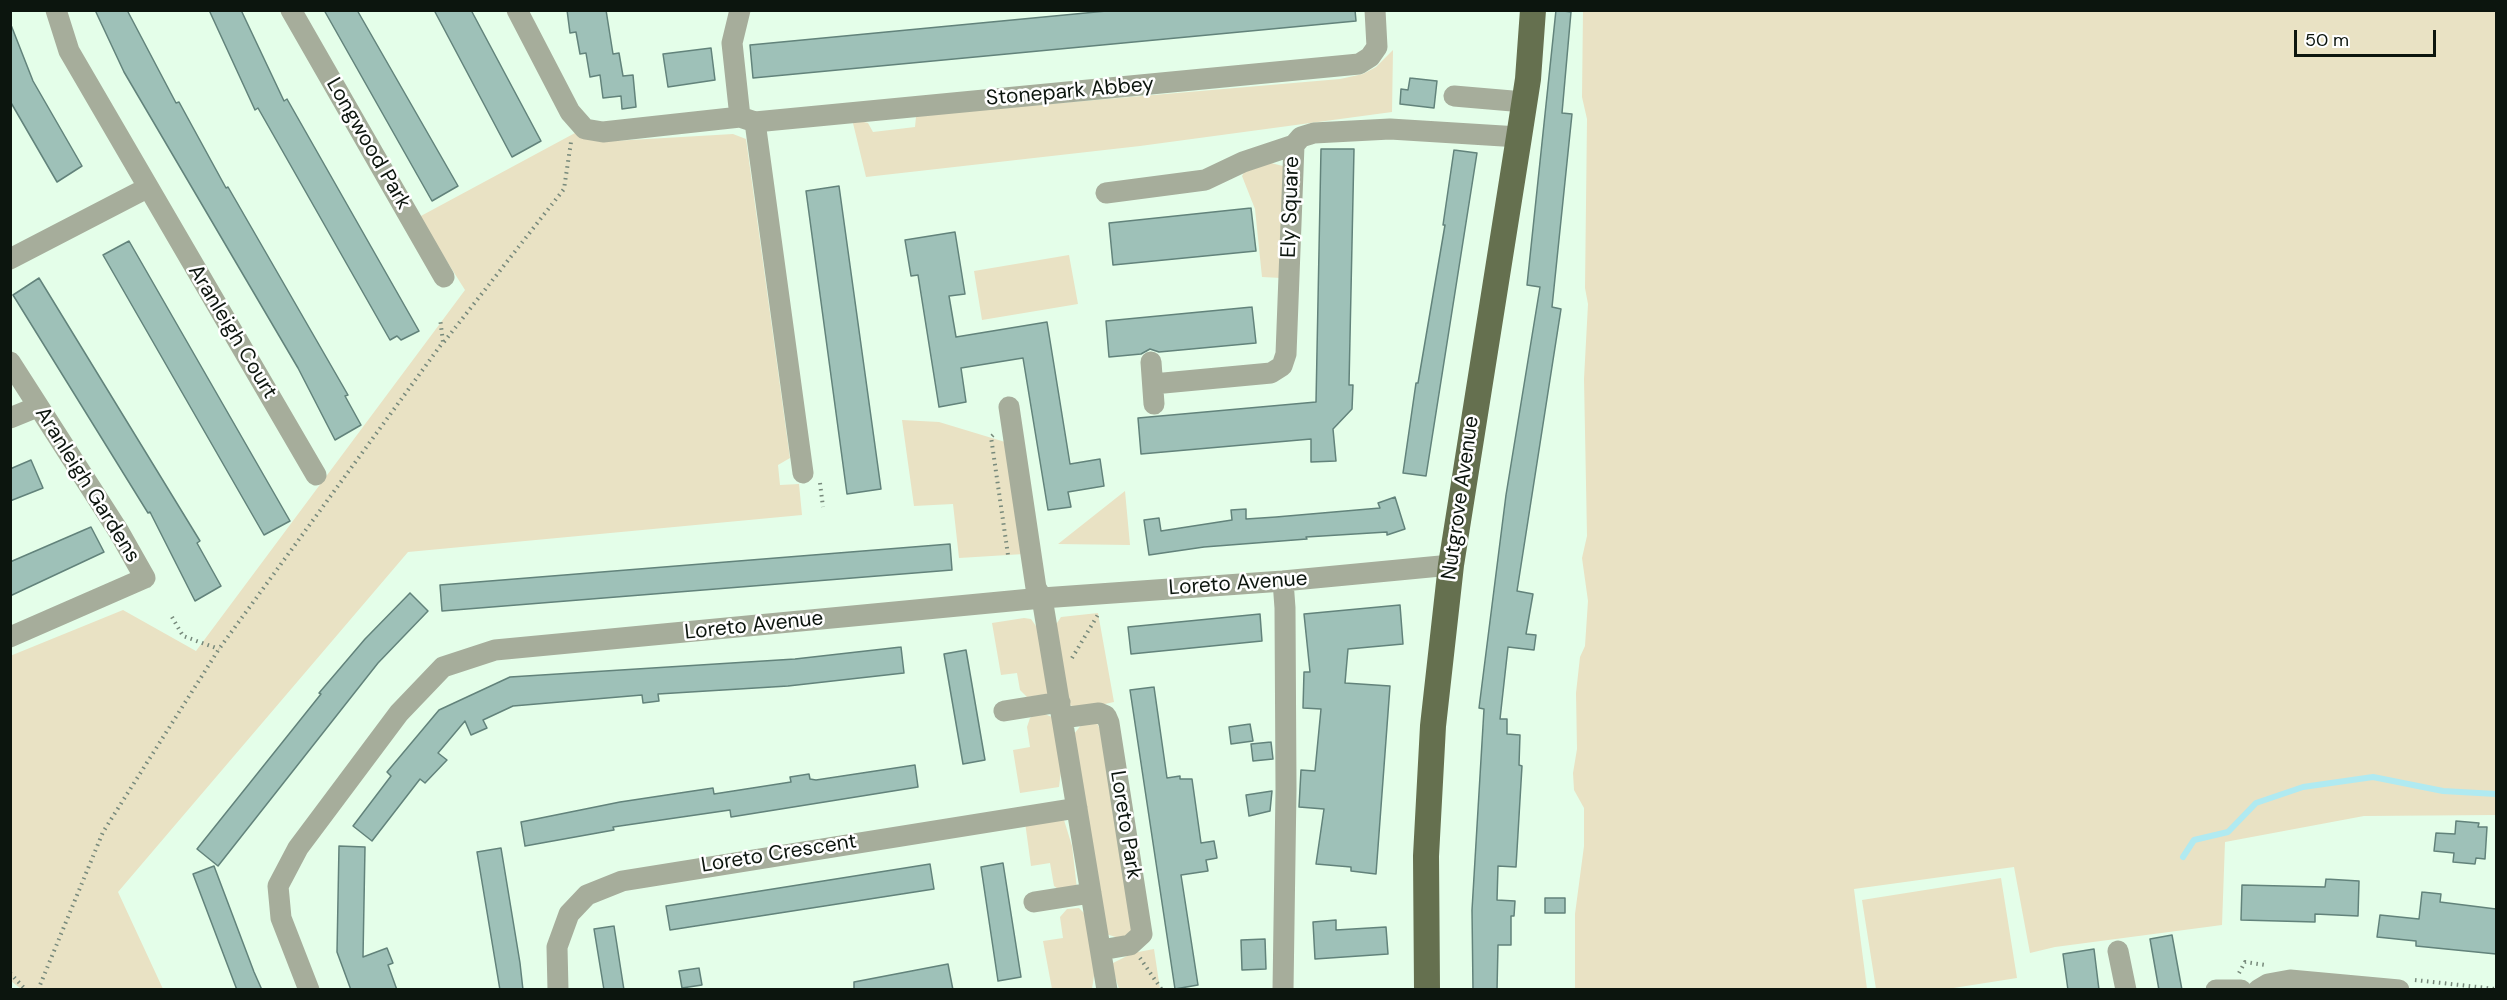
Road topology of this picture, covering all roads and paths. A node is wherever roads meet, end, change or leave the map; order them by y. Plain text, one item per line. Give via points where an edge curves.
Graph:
1 (56, 10) edge
2 (291, 10) edge
3 (517, 10) edge
4 (740, 10) edge
5 (1375, 10) edge
6 (1533, 10) edge
7 (1454, 96) dead end
8 (1524, 102) junction
9 (748, 120) junction
10 (1519, 137) junction
11 (571, 142) dead end
12 (1294, 145) junction
13 (147, 189) junction
14 (1106, 193) dead end
15 (10, 259) edge
16 (444, 277) dead end
17 (440, 318) dead end
18 (443, 342) junction
19 (10, 362) edge
20 (1151, 362) dead end
21 (37, 407) junction
22 (1009, 407) dead end
23 (10, 418) edge
24 (803, 473) dead end
25 (316, 475) dead end
26 (1451, 565) junction
27 (1283, 581) junction
28 (1042, 598) junction
29 (1102, 607) dead end
30 (172, 617) dead end
31 (10, 637) edge
32 (219, 649) junction
33 (1060, 701) junction
34 (1004, 711) dead end
35 (1077, 808) junction
36 (1091, 893) junction
37 (1034, 902) dead end
38 (1101, 950) junction
39 (2118, 951) dead end
40 (10, 973) edge
41 (1423, 989) edge
42 (26, 990) edge
43 (39, 990) edge
44 (309, 990) edge
45 (558, 990) edge
46 (1107, 990) edge
47 (1283, 990) edge
48 (2126, 990) edge
49 (2216, 990) edge
50 (2241, 990) edge
51 (2258, 990) edge
52 (2399, 990) edge

1 - 13 street, Aranleigh Court via 69,51
2 - 16 street, Longwood Park
3 - 9 street, Stonepark Abbey via 570,112 585,129 603,132
4 - 9 street via 732,43
5 - 9 street, Stonepark Abbey via 1377,47 1359,64
6 - 8 main road, Nutgrove Avenue
7 - 8 street
8 - 10 main road, Nutgrove Avenue
9 - 24 street
10 - 12 street, Ely Square via 1390,129 1314,133 1300,137
10 - 26 main road, Nutgrove Avenue
11 - 18 path via 564,189
12 - 14 street via 1205,180
12 - 20 street, Ely Square via 1286,354 1282,366 1271,374 1154,394
13 - 15 street
13 - 25 street, Aranleigh Court
17 - 18 path
18 - 32 path
19 - 21 street, Aranleigh Gardens
21 - 23 street
21 - 31 street, Aranleigh Gardens via 145,578
22 - 28 street, Loreto Park via 1036,588
26 - 27 street, Loreto Avenue
26 - 41 main road, Nutgrove Avenue via 1432,738
27 - 28 street, Loreto Avenue
27 - 47 street
28 - 33 street, Loreto Park
28 - 44 street, Loreto Avenue via 495,650 443,667 399,713 298,848 278,886 281,918
29 - 33 path
30 - 32 path via 183,636
32 - 43 path via 103,831
33 - 34 street
33 - 35 street, Loreto Park
33 - 38 street, Loreto Park via 1106,716 1109,723 1142,934 1131,945
35 - 36 street, Loreto Park
35 - 45 street, Loreto Crescent via 622,881 587,895 569,914 557,947
36 - 37 street
36 - 38 street, Loreto Park
38 - 46 street, Loreto Park
39 - 48 street
40 - 42 path
49 - 50 street
51 - 52 street via 2290,980

